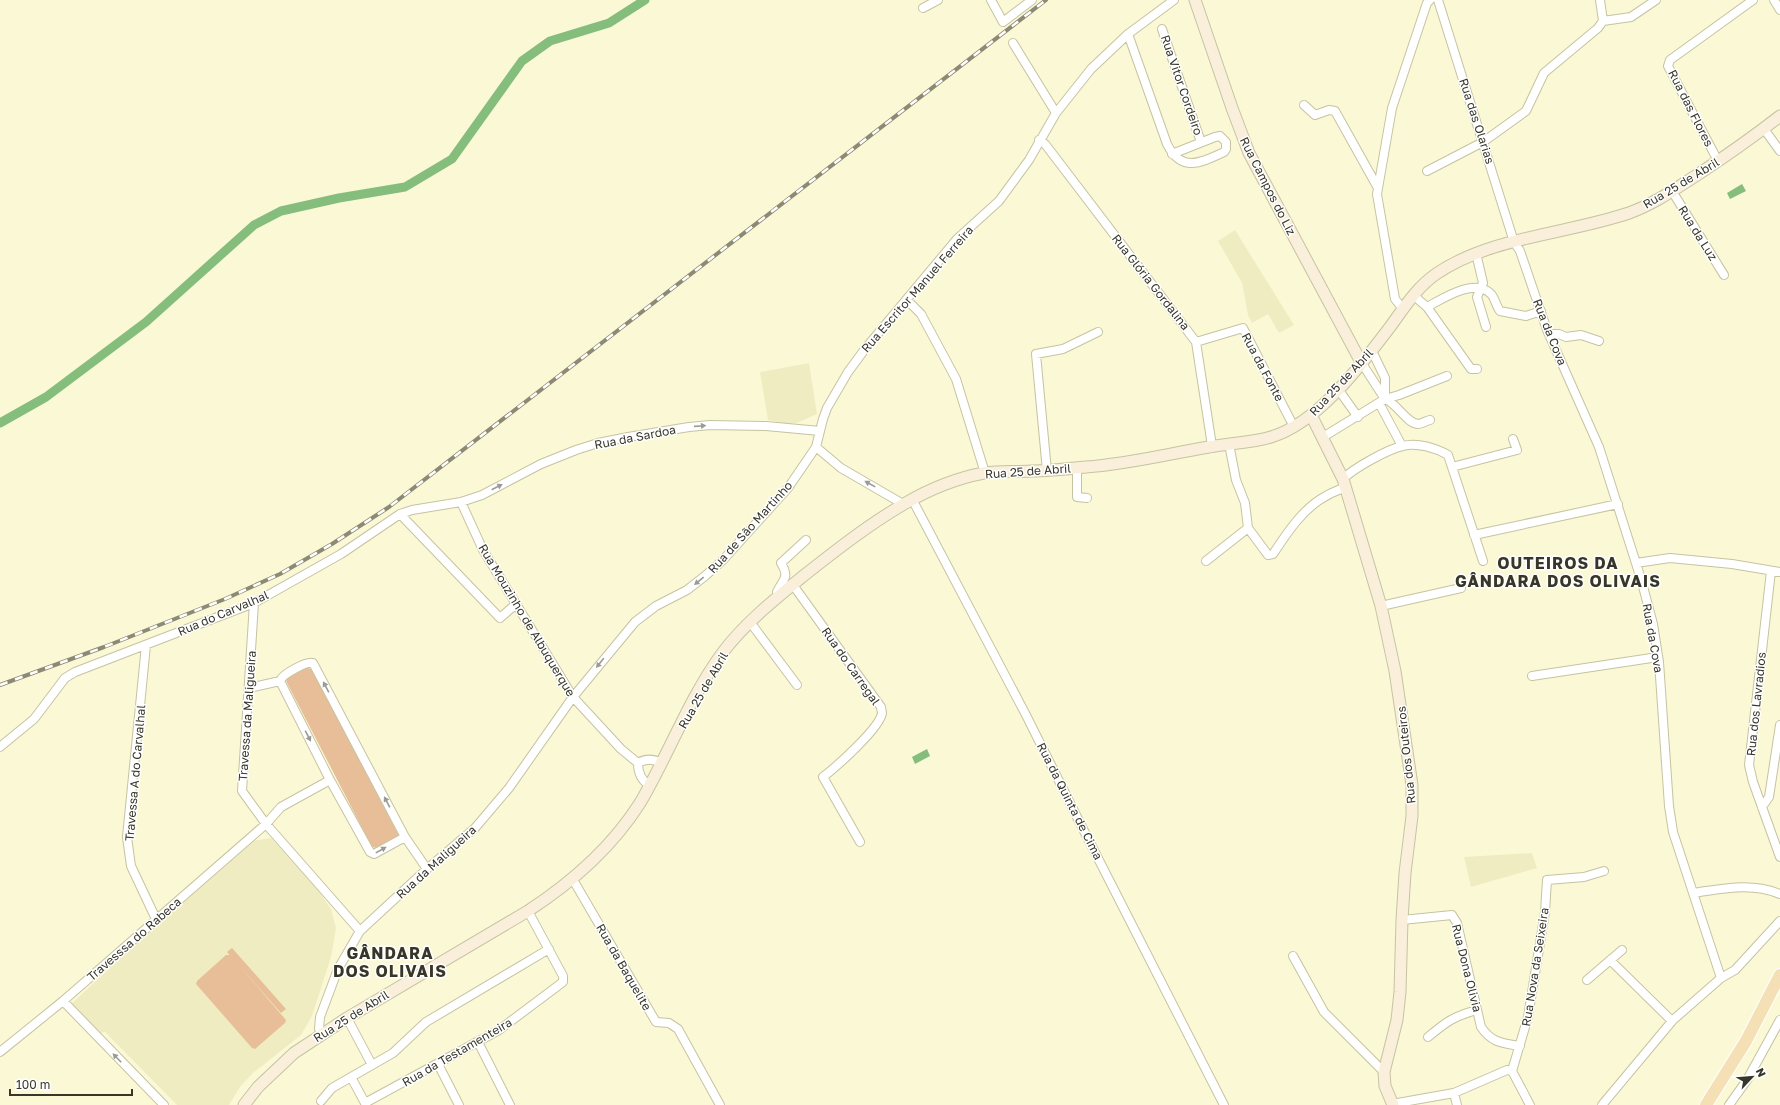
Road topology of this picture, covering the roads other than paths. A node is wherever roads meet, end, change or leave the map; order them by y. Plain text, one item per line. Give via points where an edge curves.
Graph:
1 (938, 0) edge
2 (991, 0) edge
3 (1032, 0) edge
4 (1174, 0) edge
5 (1195, 0) edge
6 (1430, 0) edge
7 (1438, 0) edge
8 (1600, 0) edge
9 (1656, 0) edge
10 (1753, 0) edge
11 (1774, 0) edge
12 (924, 8) dead end
13 (1780, 10) edge
14 (1603, 21) junction
15 (1162, 29) dead end
16 (1128, 34) junction
17 (1013, 43) dead end
18 (1304, 105) dead end
19 (1056, 113) junction
20 (1780, 116) edge
21 (1764, 129) junction
22 (1039, 140) junction
23 (1202, 142) junction
24 (1483, 142) junction
25 (1780, 151) edge
26 (1172, 154) junction
27 (1718, 161) junction
28 (1427, 171) dead end
29 (1378, 188) junction
30 (1672, 191) junction
31 (1514, 242) junction
32 (1476, 253) junction
33 (1724, 275) dead end
34 (1480, 289) junction
35 (1413, 295) junction
36 (907, 300) junction
37 (1427, 307) junction
38 (1403, 309) junction
39 (1541, 311) junction
40 (1486, 327) dead end
41 (1098, 332) dead end
42 (1549, 334) junction
43 (1599, 341) dead end
44 (1196, 342) junction
45 (1372, 351) junction
46 (1362, 362) junction
47 (1477, 369) dead end
48 (1447, 376) dead end
49 (1338, 389) junction
50 (1382, 401) junction
51 (1311, 415) junction
52 (1358, 417) junction
53 (1430, 420) dead end
54 (1294, 427) junction
55 (820, 431) junction
56 (1323, 437) junction
57 (1513, 439) dead end
58 (1229, 444) junction
59 (1212, 446) junction
60 (1402, 446) junction
61 (816, 447) junction
62 (1452, 467) junction
63 (1077, 468) junction
64 (1047, 471) junction
65 (985, 473) junction
66 (1344, 483) junction
67 (1087, 498) dead end
68 (461, 502) junction
69 (908, 502) junction
70 (1618, 504) junction
71 (400, 514) junction
72 (1248, 528) junction
73 (1474, 535) junction
74 (806, 540) dead end
75 (1206, 561) dead end
76 (1483, 561) dead end
77 (1636, 563) junction
78 (1771, 571) junction
79 (1780, 572) edge
80 (793, 585) junction
81 (1461, 588) dead end
82 (779, 596) junction
83 (254, 603) junction
84 (516, 604) junction
85 (1381, 606) junction
86 (750, 622) junction
87 (146, 645) junction
88 (1658, 657) junction
89 (1532, 676) dead end
90 (280, 680) junction
91 (797, 686) dead end
92 (249, 688) junction
93 (573, 697) junction
94 (1780, 725) edge
95 (0, 747) edge
96 (638, 763) junction
97 (662, 763) junction
98 (330, 780) junction
99 (650, 785) junction
100 (1762, 807) junction
101 (266, 824) junction
102 (405, 837) junction
103 (860, 842) dead end
104 (1780, 857) edge
105 (428, 869) junction
106 (1604, 872) dead end
107 (572, 878) junction
108 (1693, 893) junction
109 (1780, 894) edge
110 (528, 911) junction
111 (156, 919) junction
112 (1402, 920) junction
113 (1780, 922) edge
114 (360, 931) junction
115 (549, 949) junction
116 (1622, 950) dead end
117 (1293, 956) dead end
118 (1610, 960) junction
119 (1780, 975) edge
120 (1721, 978) junction
121 (1587, 980) dead end
122 (63, 1001) junction
123 (1477, 1010) junction
124 (347, 1018) junction
125 (1780, 1020) edge
126 (1672, 1021) junction
127 (322, 1034) junction
128 (1428, 1037) dead end
129 (478, 1042) junction
130 (1520, 1046) junction
131 (0, 1052) edge
132 (438, 1064) junction
133 (372, 1065) junction
134 (1512, 1071) junction
135 (1384, 1072) junction
136 (351, 1077) junction
137 (266, 1080) junction
138 (1454, 1092) junction
139 (321, 1101) dead end
140 (1393, 1104) edge
141 (164, 1105) edge
142 (244, 1105) edge
143 (251, 1105) edge
144 (459, 1105) edge
145 (510, 1105) edge
146 (720, 1105) edge
147 (1224, 1105) edge
148 (1457, 1105) edge
149 (1530, 1105) edge
150 (1602, 1105) edge
151 (1706, 1105) edge
152 (1729, 1105) edge

1 - 12 street
2 - 3 street via 1003,22
4 - 16 street, Rua Escritor Manuel Ferreira
5 - 46 main road, Rua Campos do Liz via 1249,153
6 - 29 street via 1392,108
7 - 24 street, Rua das Olarias
8 - 14 street
9 - 14 street via 1631,17
10 - 27 street, Rua das Flores via 1670,60 1668,66
11 - 13 street
14 - 24 street via 1544,73 1526,111
15 - 23 street, Rua Vitor Cordeiro
16 - 19 street, Rua Escritor Manuel Ferreira via 1091,69
16 - 26 street via 1166,144
17 - 19 street
18 - 29 street via 1315,115 1335,111
19 - 22 street, Rua Escritor Manuel Ferreira
20 - 21 main road, Rua 25 de Abril
21 - 25 street
21 - 27 main road, Rua 25 de Abril
22 - 36 street, Rua Escritor Manuel Ferreira via 1029,160 999,201 957,239
22 - 44 street, Rua Glória Gordalina via 1045,144
23 - 26 street
23 - 26 street via 1220,136 1226,142 1226,149 1220,154 1193,163 1184,162
24 - 28 street
24 - 31 street, Rua das Olarias
27 - 30 main road, Rua 25 de Abril
29 - 38 street via 1395,299
30 - 31 main road, Rua 25 de Abril via 1642,208 1619,216
30 - 33 street, Rua da Luz
31 - 32 main road, Rua 25 de Abril
31 - 39 street, Rua da Cova via 1520,251
32 - 34 street via 1483,283
32 - 35 main road, Rua 25 de Abril via 1441,270
34 - 37 street via 1468,288 1456,292
34 - 39 street via 1491,294 1500,311 1526,316
34 - 40 street via 1477,297
35 - 37 street
35 - 38 main road, Rua 25 de Abril
36 - 55 street, Rua Escritor Manuel Ferreira via 848,372 827,408
36 - 65 street via 921,314 956,379
37 - 47 street via 1471,369
38 - 45 main road, Rua 25 de Abril
39 - 42 street, Rua da Cova
41 - 64 street via 1064,349 1036,354
42 - 43 street via 1566,337 1581,335
42 - 70 street, Rua da Cova via 1599,447
44 - 54 street, Rua da Fonte via 1243,328
44 - 59 street, Rua Glória Gordalina
45 - 46 main road, Rua 25 de Abril
45 - 50 street via 1386,378
46 - 49 main road, Rua 25 de Abril
46 - 50 street
48 - 50 street
49 - 51 main road, Rua 25 de Abril
49 - 52 street
50 - 52 street
50 - 53 street via 1392,401 1412,422 1418,424
50 - 60 street
51 - 54 main road, Rua 25 de Abril
51 - 56 main road, Rua dos Outeiros
52 - 56 street
54 - 58 main road, Rua 25 de Abril via 1270,437
55 - 61 street, Rua Escritor Manuel Ferreira
68 -> 55 street, Rua da Sardoa via 482,495 541,464 576,450 628,437 710,425 766,426
56 - 66 main road, Rua dos Outeiros
57 - 62 street via 1517,450
58 - 59 main road, Rua 25 de Abril
58 - 72 street via 1236,480 1245,503
59 - 63 main road, Rua 25 de Abril via 1139,461
60 - 62 street via 1437,449 1448,455
60 - 66 street via 1351,471
69 -> 61 street via 840,468
61 -> 93 street, Rua de São Martinho via 788,488 723,560 687,590 656,606 635,622
62 - 73 street
63 - 64 main road, Rua 25 de Abril
63 - 67 street via 1077,497
64 - 65 main road, Rua 25 de Abril
65 - 69 main road, Rua 25 de Abril via 961,479
66 - 72 street via 1309,508 1290,529 1273,554 1268,555
66 - 85 main road, Rua dos Outeiros
68 - 71 street, Rua do Carvalhal
68 - 84 street, Rua Mouzinho de Albuquerque via 483,550
69 - 80 main road, Rua 25 de Abril via 849,541
69 - 147 street, Rua da Quinta de Cima via 1026,715
70 - 73 street
70 - 77 street, Rua da Cova
71 - 83 street, Rua do Carvalhal via 341,554
71 - 84 street via 500,618
72 - 75 street
73 - 76 street
74 - 82 street via 781,564 786,575 778,592
77 - 78 street via 1670,558
77 - 88 street, Rua da Cova via 1653,624
78 - 79 street
78 - 100 street, Rua dos Lavradios via 1749,765
80 - 82 main road, Rua 25 de Abril
80 - 103 street, Rua do Carregal via 881,707 879,721 846,759 820,779
81 - 85 street
82 - 86 main road, Rua 25 de Abril
83 - 87 street, Rua do Carvalhal
83 - 92 street, Travessa da Maligueira
84 - 93 street, Rua Mouzinho de Albuquerque
85 - 112 main road, Rua dos Outeiros via 1396,678 1412,795
86 - 91 street
86 - 97 main road, Rua 25 de Abril via 715,665
87 - 95 street, Rua do Carvalhal via 65,678 34,719
87 - 111 street, Travessa A do Carvalhal via 127,837 131,866
88 - 89 street
88 - 108 street, Rua da Cova via 1672,832
90 - 92 street
90 -> 98 street
102 -> 90 street via 313,663 308,662 283,675
92 - 101 street, Travessa da Maligueira via 242,791
93 - 96 street, Rua Mouzinho de Albuquerque
93 - 105 street, Rua da Maligueira via 509,788 480,822
94 - 100 street via 1769,797
96 - 97 street via 656,760
96 - 99 street, Rua Mouzinho de Albuquerque via 641,777
97 - 99 main road, Rua 25 de Abril
98 - 101 street, Travesssa do Rabeca via 281,807
98 -> 102 street via 372,854
99 - 107 main road, Rua 25 de Abril via 632,815 613,839
100 - 104 street, Rua dos Lavradios
101 - 111 street, Travesssa do Rabeca
101 - 114 street, Travessa da Maligueira
102 - 105 street
105 - 114 street, Rua da Maligueira
106 - 130 street, Rua Nova da Seixeira via 1584,877 1547,880 1545,912 1528,1017
107 - 110 main road, Rua 25 de Abril
107 - 146 street, Rua da Baquelite via 656,1022 669,1022 678,1028
108 - 109 street via 1745,887 1766,888
108 - 120 street, Rua da Cova
110 - 115 street, Rua da Testamenteira
110 - 124 main road, Rua 25 de Abril
111 - 122 street, Travesssa do Rabeca
112 - 123 street, Rua Dona Olivia via 1452,915 1457,922
112 - 135 main road, Rua dos Outeiros via 1398,1013
113 - 120 street via 1735,970
114 - 127 street, Rua da Maligueira via 338,969 320,1017 319,1029
115 - 129 street, Rua da Testamenteira via 563,976 563,982 499,1030
115 - 133 street via 426,1022 400,1047
116 - 118 street
117 - 135 street via 1324,1012
118 - 121 street
118 - 126 street
119 - 151 main road via 1746,1041
120 - 126 street
122 - 131 street, Travesssa do Rabeca
141 -> 122 street
123 - 128 street via 1449,1020
123 - 130 street, Rua Dona Olivia via 1481,1027 1488,1037
124 - 127 main road, Rua 25 de Abril
124 - 133 street
125 - 152 street via 1747,1080
126 - 150 street
127 - 137 main road, Rua 25 de Abril via 286,1060
129 - 132 street, Rua da Testamenteira
129 - 145 street
130 - 134 street, Rua Nova da Seixeira
132 - 136 street, Rua da Testamenteira via 365,1103
132 - 144 street
133 - 136 street
134 - 138 street via 1507,1070
134 - 149 street
135 - 140 main road, Rua dos Outeiros via 1385,1086
136 - 139 street via 332,1088
137 - 142 main road, Rua 25 de Abril via 258,1086
137 - 143 main road, Rua 25 de Abril
138 - 140 street
138 - 148 street

